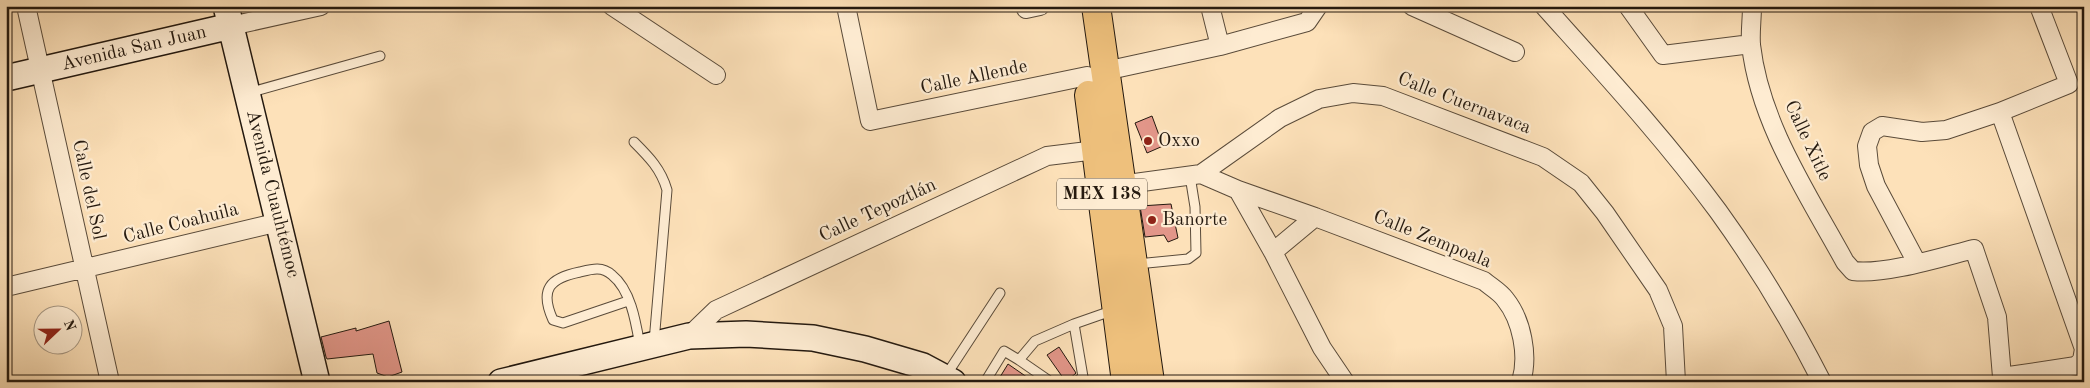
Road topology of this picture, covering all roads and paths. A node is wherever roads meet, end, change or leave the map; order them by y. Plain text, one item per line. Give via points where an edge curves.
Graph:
1 (26, 6) edge
2 (321, 6) edge
3 (612, 6) edge
4 (846, 6) edge
5 (1025, 6) edge
6 (1040, 6) edge
7 (1078, 6) edge
8 (1096, 6) edge
9 (1210, 6) edge
10 (1318, 6) edge
11 (1412, 6) edge
12 (1544, 6) edge
13 (1628, 6) edge
14 (1752, 6) edge
15 (2039, 6) edge
16 (228, 16) edge
17 (1751, 44) junction
18 (1220, 46) junction
19 (1515, 52) dead end
20 (380, 56) dead end
21 (40, 70) junction
22 (1096, 74) junction
23 (716, 75) dead end
24 (6, 78) edge
25 (247, 93) junction
26 (2000, 112) junction
27 (634, 142) dead end
28 (1096, 150) junction
29 (1196, 175) junction
30 (1120, 185) junction
31 (1238, 190) junction
32 (1315, 217) junction
33 (279, 222) junction
34 (1273, 252) junction
35 (1917, 263) junction
36 (1132, 265) junction
37 (84, 270) junction
38 (6, 287) edge
39 (1000, 293) dead end
40 (628, 300) junction
41 (1117, 309) junction
42 (1074, 324) junction
43 (689, 336) junction
44 (647, 346) junction
45 (2084, 349) edge
46 (1019, 360) junction
47 (949, 380) edge
48 (989, 380) edge
49 (2001, 380) edge
50 (1049, 381) edge
51 (110, 382) edge
52 (317, 382) edge
53 (501, 382) edge
54 (1076, 382) edge
55 (1126, 382) edge
56 (1150, 382) edge
57 (1345, 382) edge
58 (1521, 382) edge
59 (1676, 382) edge
60 (1822, 382) edge

1 - 21 street, Calle del Sol
2 - 16 street, Avenida San Juan
3 - 23 street
4 - 22 street, Calle Allende via 870,121
5 - 6 street via 1026,9
7 - 22 main road, MEX 138
8 - 22 main road, MEX 138
9 - 18 street
10 - 18 street, Calle Allende via 1307,22
11 - 19 street
12 - 60 street via 1659,137 1717,211 1793,327
13 - 17 street via 1663,55
14 - 17 street, Calle Xitle
15 - 26 street via 2069,84
16 - 21 main road, Avenida San Juan
16 - 25 main road, Avenida Cuauhtémoc
17 - 35 street, Calle Xitle via 1760,90 1783,148 1845,262 1853,271 1864,272
18 - 22 street, Calle Allende
20 - 25 lane
21 - 24 main road, Avenida San Juan
21 - 37 street, Calle del Sol
22 - 28 main road, MEX 138
22 - 30 main road, MEX 138
25 - 33 main road, Avenida Cuauhtémoc
26 - 35 street via 1946,130 1922,132 1882,126 1872,132 1867,146 1876,186
26 - 45 street
27 - 44 lane via 655,163 667,190
28 - 41 main road, MEX 138
28 - 43 street, Calle Tepoztlán via 1047,156 716,310
29 - 30 street, Calle Cuernavaca
29 - 31 street, Calle Zempoala
29 - 36 lane via 1196,253 1188,259
29 - 59 street, Calle Cuernavaca via 1280,118 1319,99 1353,93 1383,96 1543,157 1581,183 1605,212 1658,290 1673,326
30 - 36 main road, MEX 138
31 - 32 street, Calle Zempoala
31 - 34 street
32 - 34 street
32 - 58 street, Calle Zempoala via 1484,281 1505,299 1518,324 1526,354
33 - 37 street, Calle Coahuila
33 - 52 main road, Avenida Cuauhtémoc
34 - 57 street via 1322,348
35 - 49 street, Calle Xitle via 1974,249 1997,317
36 - 56 main road, MEX 138
37 - 38 street, Calle Coahuila
37 - 51 street, Calle del Sol
39 - 47 lane
40 - 40 lane via 563,323 553,320 548,297 550,286 563,275 598,268 613,275
40 - 44 lane
41 - 42 lane
41 - 55 main road, MEX 138
42 - 46 lane via 1035,341
42 - 54 lane via 1083,377
43 - 44 main road
43 - 47 main road via 746,334 813,338 923,366
44 - 53 main road
45 - 49 street via 2082,360 2076,366
46 - 48 lane via 1004,351
46 - 50 lane

